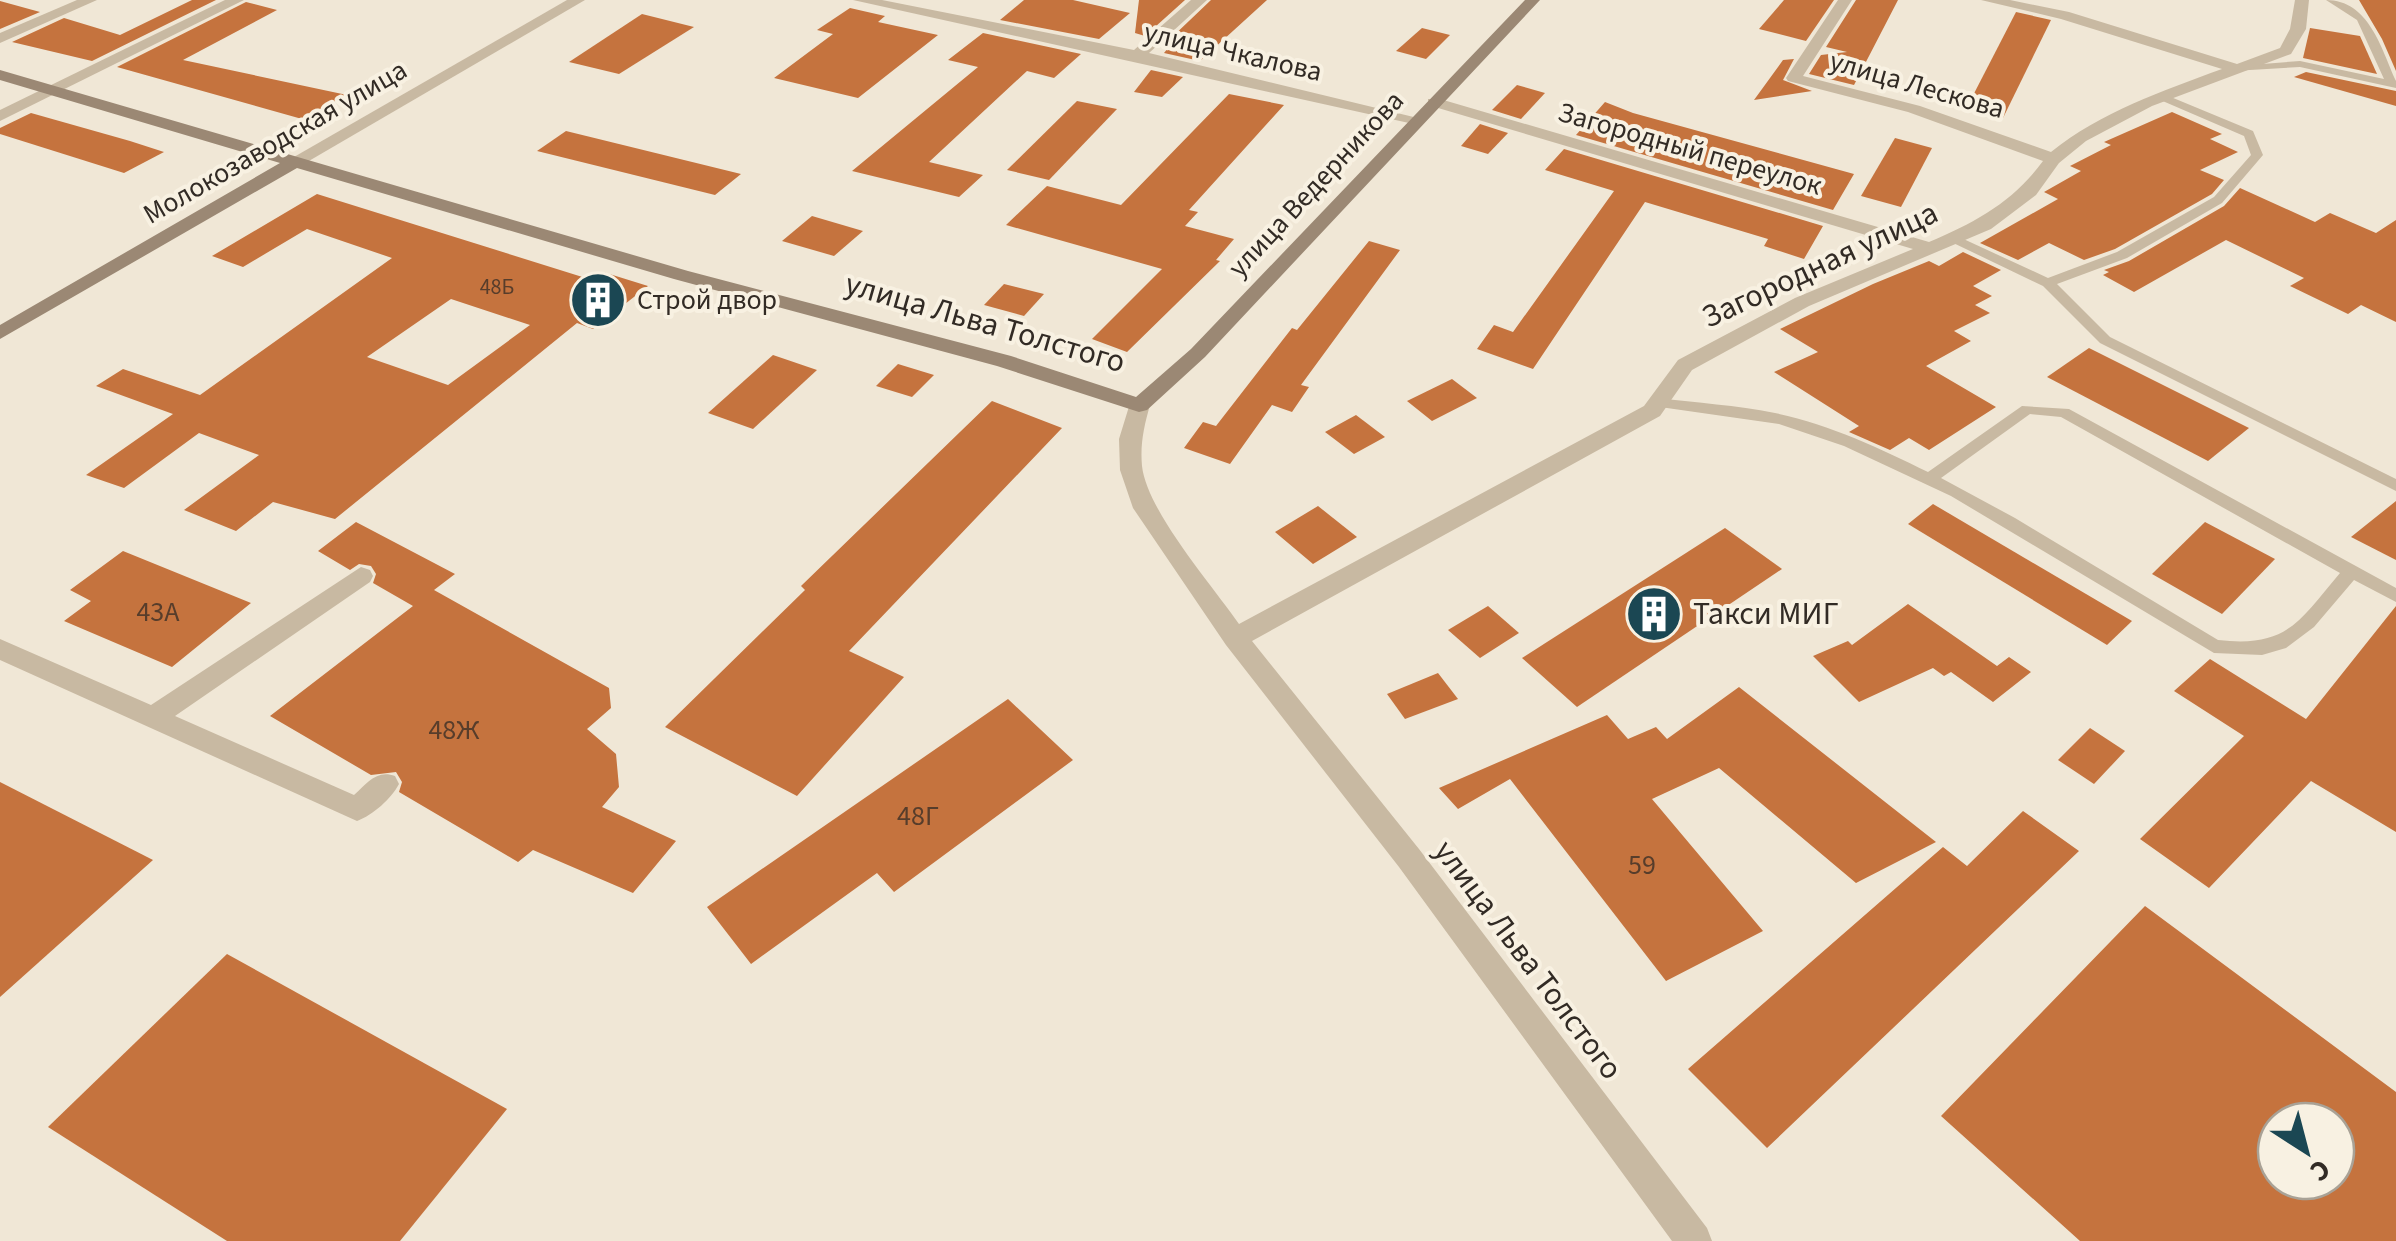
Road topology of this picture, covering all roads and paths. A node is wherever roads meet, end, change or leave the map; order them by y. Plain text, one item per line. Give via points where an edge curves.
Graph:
1 (90, 0) edge
2 (237, 0) edge
3 (578, 0) edge
4 (860, 0) edge
5 (1200, 0) edge
6 (1533, 0) edge
7 (1844, 0) edge
8 (1988, 0) edge
9 (2302, 0) edge
10 (2331, 0) edge
11 (0, 38) edge
12 (1137, 55) junction
13 (2238, 68) junction
14 (0, 75) edge
15 (2394, 85) edge
16 (53, 90) junction
17 (2162, 97) junction
18 (1434, 102) junction
19 (0, 116) edge
20 (1418, 120) junction
21 (2053, 160) junction
22 (296, 161) junction
23 (1942, 243) junction
24 (2048, 283) junction
25 (0, 333) edge
26 (1658, 403) junction
27 (1139, 405) junction
28 (1928, 478) junction
29 (2396, 486) edge
30 (2351, 572) junction
31 (361, 576) dead end
32 (2396, 596) edge
33 (1235, 638) junction
34 (0, 649) edge
35 (153, 718) junction
36 (385, 784) dead end
37 (1694, 1241) edge

1 - 11 street
2 - 16 street
3 - 22 street, Молокозаводская улица
4 - 12 street, улица Чкалова
5 - 12 street
6 - 18 street, улица Ведерникова
7 - 21 street, улица Лескова via 1794,78 1986,132
8 - 13 street via 2064,15
9 - 13 street, Загородная улица via 2286,50
10 - 15 lane via 2361,18
12 - 20 street, улица Чкалова
13 - 15 lane via 2300,64
13 - 17 street, Загородная улица
14 - 16 street, улица Льва Толстого
16 - 19 street
16 - 22 street, улица Льва Толстого
17 - 21 street, Загородная улица via 2080,137
17 - 24 lane via 2249,134 2257,155 2218,200 2122,255
18 - 20 street, улица Ведерникова
18 - 23 street, Загородный переулок
20 - 27 street, улица Ведерникова via 1198,353
21 - 23 street, Загородная улица via 2030,191 1985,226
22 - 25 street, Молокозаводская улица
22 - 27 street, улица Льва Толстого
23 - 24 lane
23 - 26 street, Загородная улица via 1802,302 1685,365
24 - 29 lane via 2105,340
26 - 28 lane via 1790,421
26 - 33 street, Загородная улица
27 - 33 street, улица Льва Толстого via 1130,470 1141,502
28 - 30 lane via 2026,409 2043,407 2064,412
28 - 30 lane via 2214,646 2252,654 2286,643
30 - 32 lane
31 - 35 street
33 - 37 street, улица Льва Толстого via 1409,858
34 - 35 street
35 - 36 street via 357,809

